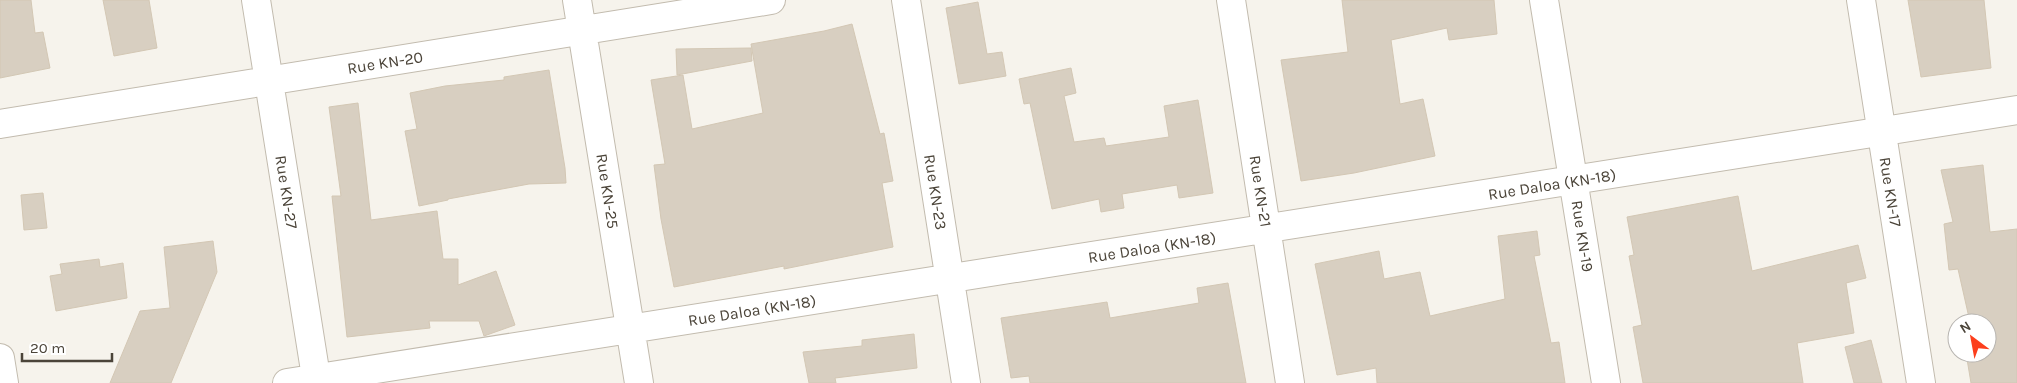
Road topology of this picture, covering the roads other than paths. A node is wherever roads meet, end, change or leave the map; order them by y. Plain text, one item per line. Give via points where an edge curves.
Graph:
1 (256, 0) edge
2 (577, 0) edge
3 (771, 0) edge
4 (906, 0) edge
5 (1231, 0) edge
6 (1544, 0) edge
7 (1860, 0) edge
8 (582, 30) junction
9 (269, 81) junction
10 (2017, 110) edge
11 (0, 124) edge
12 (1881, 132) junction
13 (1574, 180) junction
14 (1266, 228) junction
15 (950, 278) junction
16 (630, 329) junction
17 (0, 358) edge
18 (317, 381) edge
19 (4, 383) edge
20 (287, 383) edge
21 (639, 383) edge
22 (966, 383) edge
23 (1290, 383) edge
24 (1606, 383) edge
25 (1921, 383) edge

1 - 9 street, Rue KN-27
2 - 8 street, Rue KN-25
3 - 8 street, Rue KN-20
4 - 15 street, Rue KN-23
5 - 14 street, Rue KN-21
6 - 13 street, Rue KN-19
7 - 12 street, Rue KN-17
8 - 9 street, Rue KN-20
8 - 16 street, Rue KN-25
9 - 11 street, Rue KN-20
9 - 18 street, Rue KN-27
10 - 12 street, Rue Daloa (KN-18)
12 - 13 street, Rue Daloa (KN-18)
12 - 25 street, Rue KN-17
13 - 14 street, Rue Daloa (KN-18)
13 - 24 street, Rue KN-19
14 - 15 street, Rue Daloa (KN-18)
14 - 23 street, Rue KN-21
15 - 16 street, Rue Daloa (KN-18)
15 - 22 street, Rue KN-23
16 - 18 street, Rue Daloa (KN-18)
16 - 21 street, Rue KN-25
17 - 19 street
18 - 20 street, Rue Daloa (KN-18)

